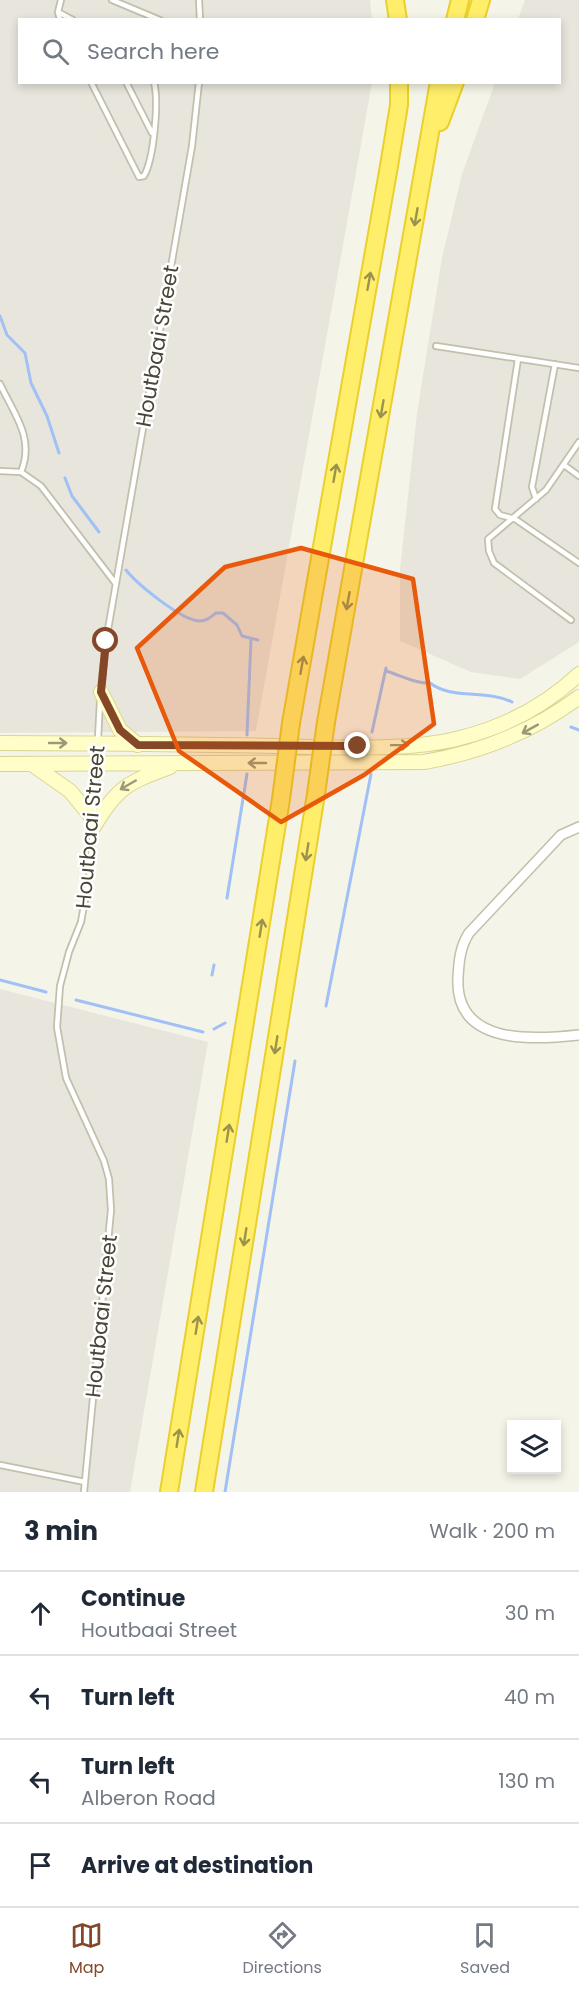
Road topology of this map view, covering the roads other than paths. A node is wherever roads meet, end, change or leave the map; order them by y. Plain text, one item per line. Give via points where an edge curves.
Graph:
1 (61, 0) edge
2 (112, 0) edge
3 (199, 0) edge
4 (397, 0) edge
5 (460, 0) edge
6 (481, 0) edge
7 (58, 12) junction
8 (60, 18) edge
9 (69, 18) edge
10 (155, 18) edge
11 (200, 18) edge
12 (399, 18) edge
13 (455, 18) edge
14 (476, 18) edge
15 (92, 84) edge
16 (127, 84) edge
17 (155, 84) edge
18 (199, 84) edge
19 (399, 84) edge
20 (440, 84) edge
21 (454, 84) edge
22 (152, 133) junction
23 (426, 159) junction
24 (436, 346) dead end
25 (518, 358) junction
26 (555, 364) junction
27 (579, 368) edge
28 (0, 384) edge
29 (579, 442) edge
30 (564, 465) junction
31 (0, 471) edge
32 (21, 472) junction
33 (579, 476) edge
34 (536, 499) junction
35 (515, 519) junction
36 (579, 563) edge
37 (116, 584) junction
38 (571, 620) dead end
39 (579, 674) edge
40 (101, 692) junction
41 (579, 697) edge
42 (0, 743) edge
43 (98, 743) junction
44 (138, 745) junction
45 (0, 764) edge
46 (32, 764) junction
47 (181, 764) junction
48 (97, 765) junction
49 (93, 824) junction
50 (579, 827) edge
51 (579, 1035) edge
52 (0, 1465) edge
53 (85, 1482) junction
54 (84, 1492) edge
55 (169, 1492) edge
56 (206, 1492) edge

1 - 7 lane
2 - 10 lane
3 - 11 lane
4 - 12 highway
5 - 13 highway
6 - 14 highway
7 - 8 lane
7 - 9 lane
15 - 22 lane via 139,177 146,173
16 - 22 lane
17 - 22 lane via 158,96
18 - 37 lane, Houtbaai Street via 192,146
55 -> 19 highway, bridge via 291,723 389,166
20 - 23 highway
21 - 23 highway
23 -> 56 highway, bridge via 326,722
24 - 25 lane
25 - 26 lane
25 - 35 lane via 495,509 500,515
26 - 27 lane
26 - 34 lane via 532,487
28 - 32 lane via 26,439 28,456
29 - 30 lane
30 - 33 lane
30 - 34 lane
31 - 32 lane
32 - 37 lane via 41,486
34 - 35 lane
35 - 36 lane
35 - 38 lane via 488,539 494,563
37 - 40 lane, Houtbaai Street
44 -> 39 main road via 317,747 434,743 479,733 520,716 558,693
40 - 43 lane, Houtbaai Street
40 - 44 main road via 120,730
41 -> 47 main road via 526,731 481,750 451,757 413,762
42 -> 43 main road
43 - 44 main road
43 - 48 lane, Houtbaai Street
45 - 46 main road
46 - 48 main road
46 - 49 main road via 70,791
47 - 48 main road
47 -> 49 main road via 130,782
48 - 49 lane, Houtbaai Street
49 - 53 lane, Houtbaai Street via 83,912 60,986 57,1027 66,1078 104,1161 111,1210
50 - 51 street via 561,835 464,941 459,996 473,1019 499,1034 526,1039
52 - 53 lane
53 - 54 lane, Houtbaai Street

